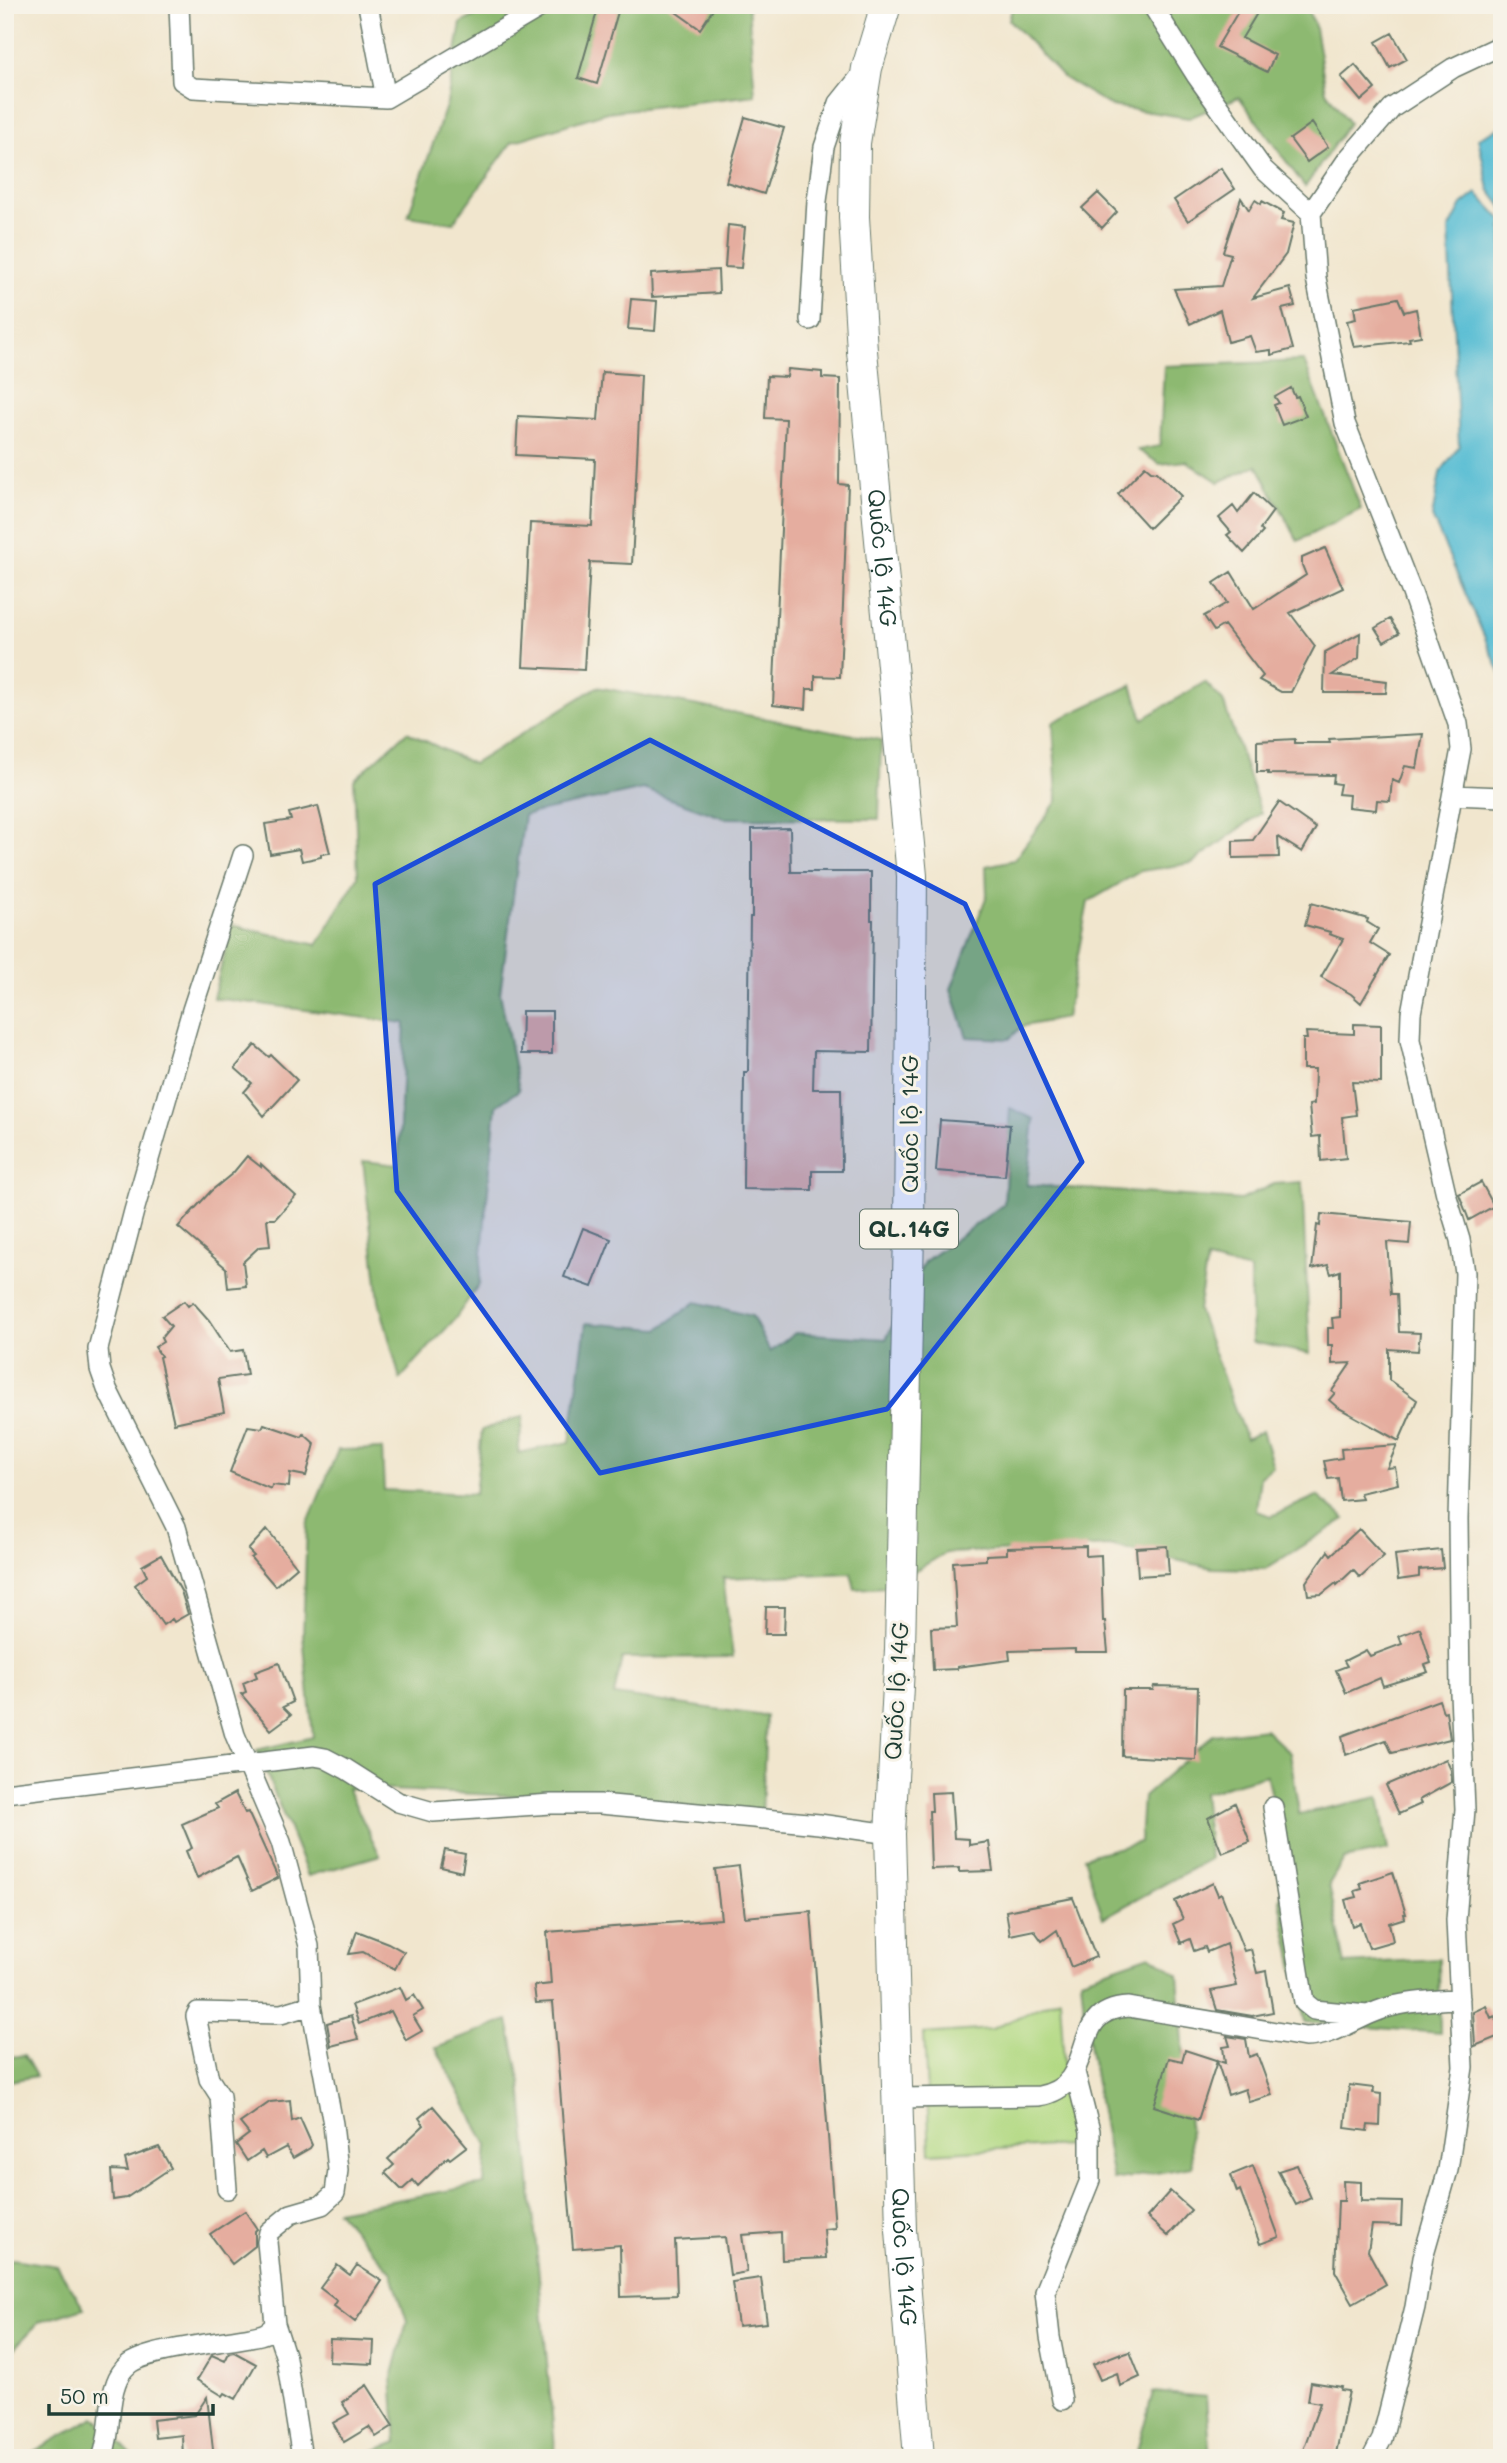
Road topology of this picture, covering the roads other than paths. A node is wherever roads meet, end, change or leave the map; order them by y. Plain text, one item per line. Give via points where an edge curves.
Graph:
1 (179, 5) edge
2 (368, 5) edge
3 (544, 5) edge
4 (886, 5) edge
5 (1152, 5) edge
6 (1502, 46) edge
7 (867, 68) junction
8 (386, 98) junction
9 (1311, 213) junction
10 (810, 320) dead end
11 (1453, 795) junction
12 (1502, 797) edge
13 (243, 855) dead end
14 (246, 1763) junction
15 (5, 1793) edge
16 (1273, 1807) dead end
17 (890, 1834) junction
18 (1460, 1998) junction
19 (311, 2005) junction
20 (1367, 2015) junction
21 (1074, 2072) junction
22 (897, 2098) junction
23 (228, 2189) dead end
24 (275, 2324) junction
25 (1062, 2400) dead end
26 (103, 2458) edge
27 (302, 2458) edge
28 (919, 2458) edge
29 (1372, 2458) edge

1 - 8 street via 182,81 192,88
2 - 8 street
3 - 8 street
4 - 7 main road, Quốc lộ 14G / QL.14G
5 - 9 street via 1263,169
6 - 9 street via 1453,68 1392,108 1347,160
7 - 10 street via 839,103 824,147
7 - 17 main road, Quốc lộ 14G / QL.14G via 855,143 854,217 862,351 912,876 900,1635
9 - 11 street via 1316,278 1345,423 1458,723 1461,749
11 - 12 street
11 - 18 street via 1411,1013 1410,1040 1461,1240 1465,1273 1458,1519 1465,1809 1456,1920
13 - 14 street via 188,1023 98,1349 107,1389 176,1527
14 - 15 street
14 - 17 street via 325,1758 398,1802 433,1812 600,1804
14 - 19 street via 281,1842 296,1895 309,1946
16 - 20 street via 1304,2002 1314,2010
17 - 22 main road, Quốc lộ 14G / QL.14G
18 - 20 street via 1394,2006
18 - 29 street via 1463,2067 1448,2170 1423,2257 1382,2439
19 - 23 street via 281,2014 198,2012 196,2016 209,2079 220,2096
19 - 24 street via 338,2170 335,2193 322,2205 291,2214 269,2232
20 - 21 street via 1326,2035 1305,2037 1114,2008 1095,2020
21 - 22 street via 1058,2091 1039,2096
21 - 25 street via 1090,2131 1090,2179 1045,2292
22 - 28 main road, Quốc lộ 14G / QL.14G via 901,2230
24 - 26 street via 266,2334 153,2354 129,2363 117,2380
24 - 27 street via 286,2358

